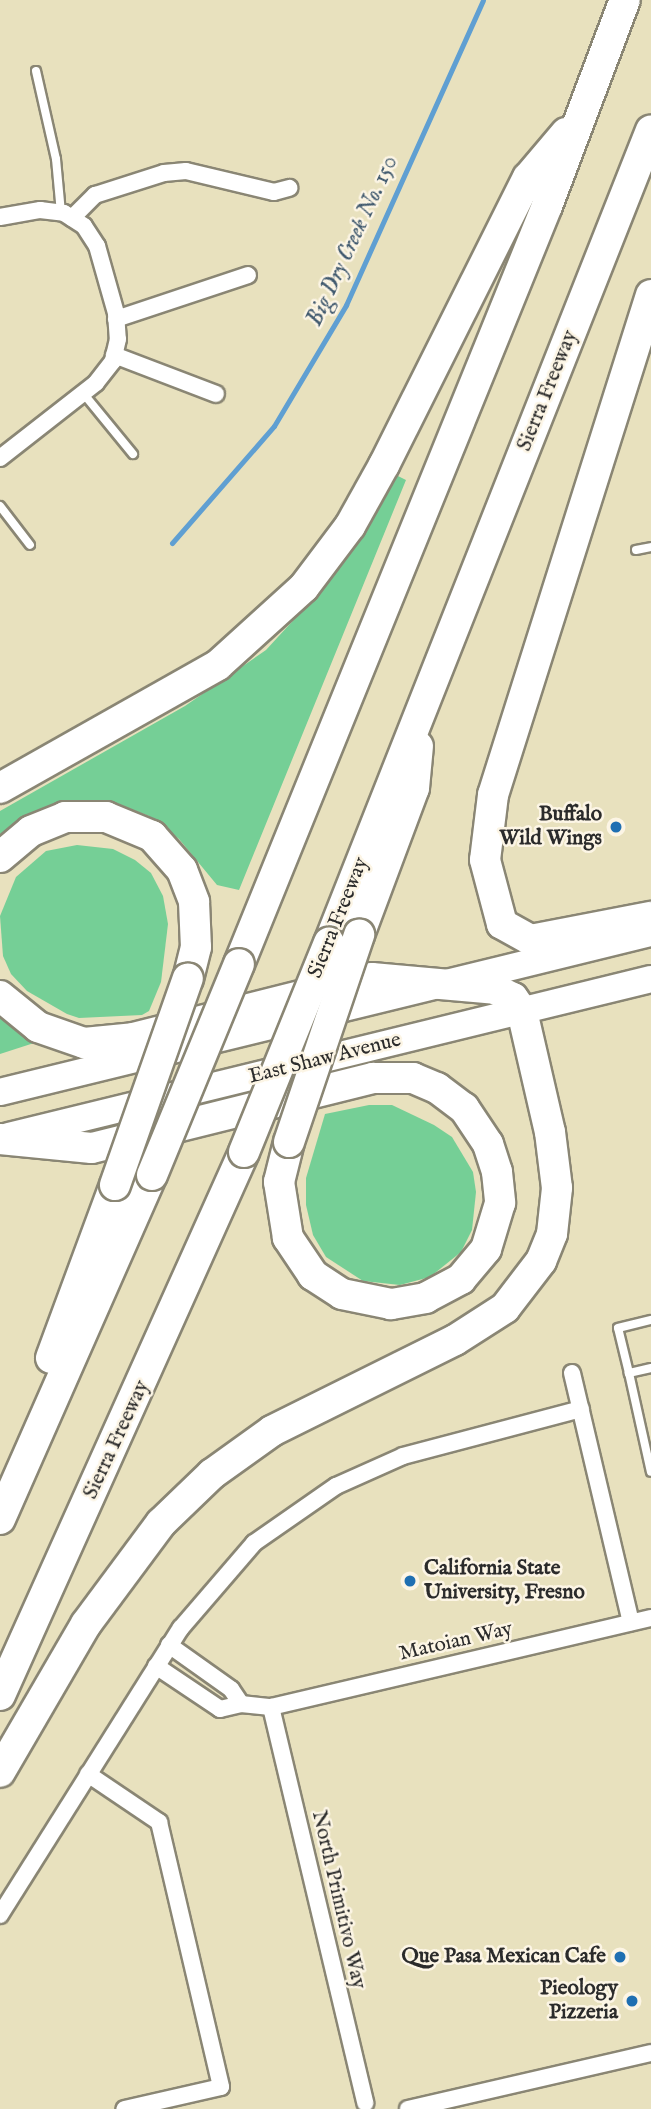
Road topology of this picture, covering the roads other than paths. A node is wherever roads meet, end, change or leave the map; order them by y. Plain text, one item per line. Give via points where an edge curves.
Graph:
1 (625, 0) edge
2 (36, 71) dead end
3 (580, 117) junction
4 (651, 130) edge
5 (289, 188) dead end
6 (66, 216) junction
7 (0, 217) edge
8 (248, 275) dead end
9 (651, 295) edge
10 (116, 319) junction
11 (114, 355) junction
12 (83, 393) junction
13 (216, 394) dead end
14 (133, 454) dead end
15 (0, 458) edge
16 (0, 506) edge
17 (30, 545) dead end
18 (651, 547) edge
19 (636, 550) dead end
20 (422, 708) junction
21 (0, 788) edge
22 (0, 857) edge
23 (651, 917) edge
24 (651, 933) edge
25 (651, 979) edge
26 (452, 982) junction
27 (0, 996) edge
28 (522, 1011) junction
29 (0, 1092) edge
30 (0, 1139) edge
31 (651, 1320) edge
32 (651, 1368) edge
33 (572, 1373) dead end
34 (629, 1373) junction
35 (581, 1409) junction
36 (651, 1472) edge
37 (0, 1497) edge
38 (0, 1519) edge
39 (651, 1618) edge
40 (631, 1622) junction
41 (169, 1645) junction
42 (156, 1666) junction
43 (0, 1695) edge
44 (241, 1704) junction
45 (271, 1707) junction
46 (0, 1772) edge
47 (88, 1774) junction
48 (0, 1915) edge
49 (651, 2053) edge
50 (361, 2106) edge
51 (124, 2109) edge
52 (380, 2109) edge
53 (408, 2109) edge

1 - 3 highway
2 - 6 lane
3 - 21 highway via 528,178 378,476 350,526 304,587 218,665
3 - 38 highway, bridge via 152,1175
4 - 20 highway, Sierra Freeway
5 - 6 street via 274,192 186,171 164,173 95,195
6 - 7 street via 40,210
6 - 10 street via 84,226 97,246
8 - 10 street
9 - 23 highway via 493,795 485,860 502,924 522,937 554,939
10 - 11 street
11 - 12 street via 96,383
11 - 13 street
12 - 14 lane
12 - 15 street
16 - 17 lane
18 - 19 lane
20 - 30 highway, bridge via 414,788 359,935 289,1142 279,1182 288,1238 313,1275 342,1294 391,1304 426,1298 461,1279 486,1249 500,1203 497,1172 474,1120 450,1097 404,1077 373,1077 92,1148
20 - 43 highway, Sierra Freeway, bridge via 244,1152
22 - 37 highway, bridge via 31,831 65,817 106,817 152,836 182,870 192,895 196,947 115,1185
24 - 26 main road
25 - 28 main road, East Shaw Avenue
26 - 27 highway via 372,978 133,1038 84,1043 38,1027
26 - 28 highway via 495,989 513,998
26 - 29 main road
28 - 30 main road, East Shaw Avenue
28 - 46 highway via 557,1173 552,1234 533,1275 505,1308 474,1330 272,1431 191,1493 148,1538 106,1594
31 - 34 lane via 618,1328
32 - 34 lane
33 - 35 street
34 - 36 lane
35 - 40 street
35 - 41 street via 403,1456 336,1486 254,1543
39 - 40 street, Matoian Way
40 - 45 street, Matoian Way
41 - 42 street
41 - 44 street via 231,1689
42 - 44 street, Matoian Way via 220,1709
42 - 47 street
44 - 45 street, Matoian Way
45 - 50 street, North Primitivo Way
47 - 48 street
47 - 51 street via 159,1822 221,2087
49 - 53 street
50 - 52 street, North Primitivo Way

